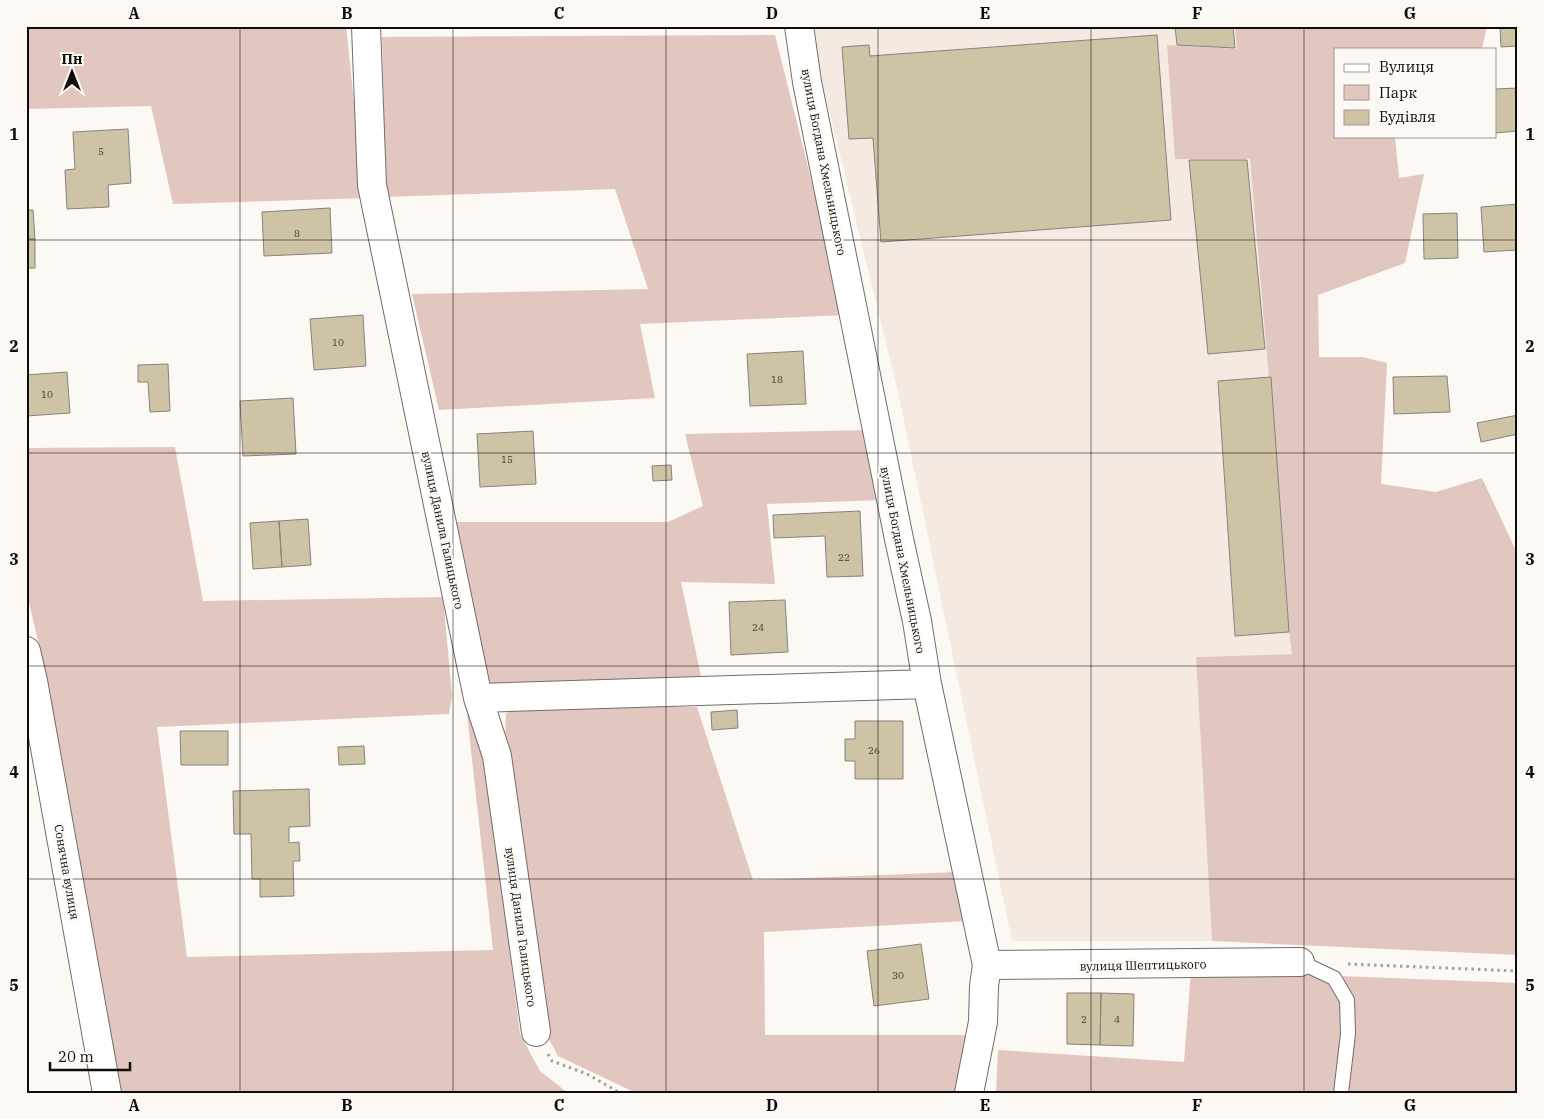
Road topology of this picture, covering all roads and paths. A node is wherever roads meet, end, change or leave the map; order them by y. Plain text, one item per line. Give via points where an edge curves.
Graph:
1 (366, 26) edge
2 (799, 26) edge
3 (26, 651) edge
4 (927, 684) junction
5 (478, 698) junction
6 (1300, 962) junction
7 (987, 966) junction
8 (1518, 970) edge
9 (536, 1032) joint
10 (107, 1093) edge
11 (620, 1093) edge
12 (969, 1093) edge
13 (1341, 1093) edge

1 - 5 street, вулиця Данила Галицького via 372,185
2 - 4 street, вулиця Богдана Хмельницького via 807,82 917,621
3 - 10 street, Сонячна вулиця
4 - 5 street
4 - 7 street, вулиця Богдана Хмельницького
5 - 9 street, вулиця Данила Галицького via 497,756
6 - 7 street, вулиця Шептицького
6 - 8 path
6 - 13 lane via 1334,978 1347,1000 1348,1034
7 - 12 street, вулиця Богдана Хмельницького via 983,1022
9 - 11 path via 552,1061 587,1074

